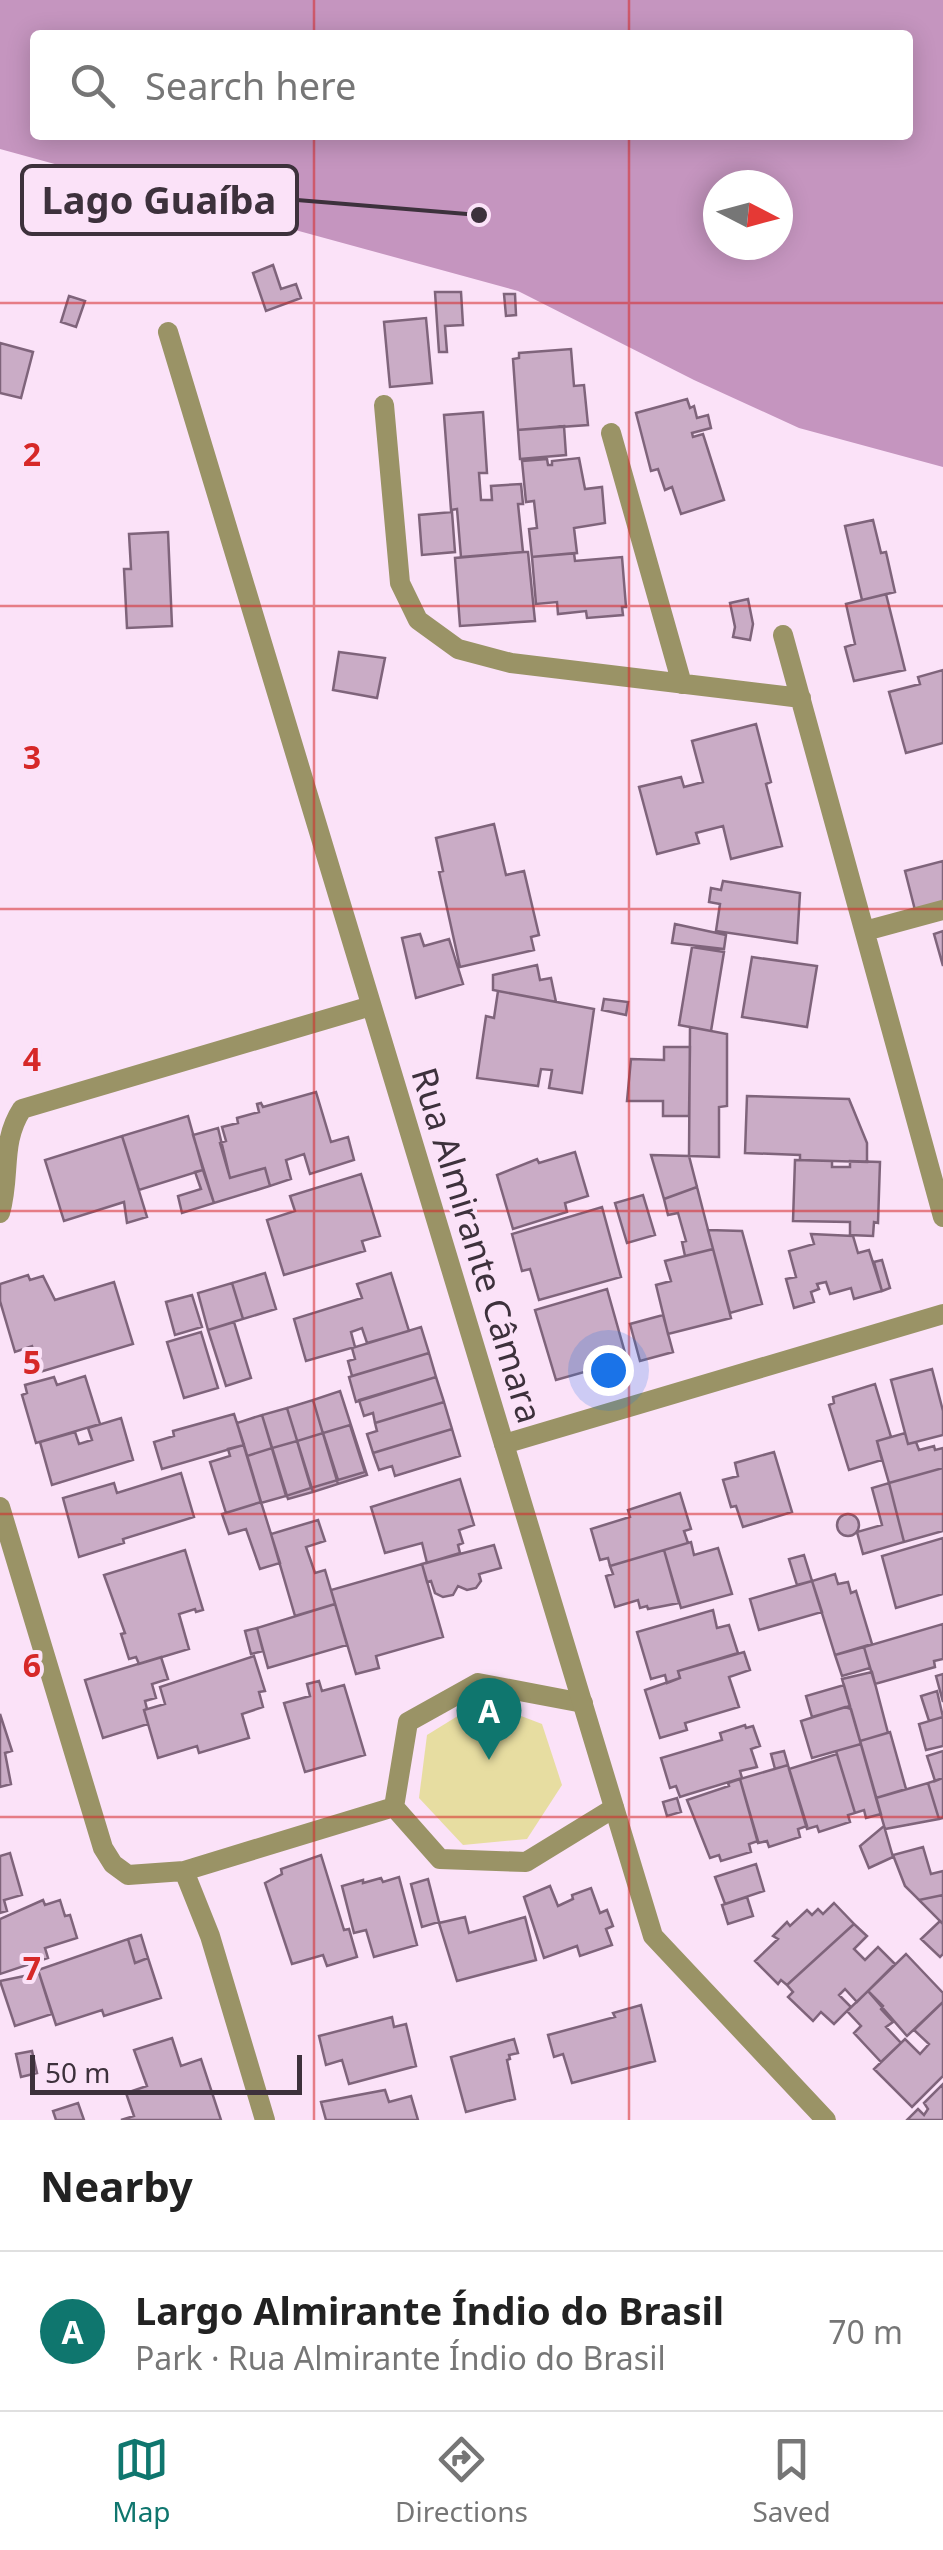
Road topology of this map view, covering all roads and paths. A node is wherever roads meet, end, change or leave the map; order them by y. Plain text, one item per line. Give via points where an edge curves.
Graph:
1 (168, 332) dead end
2 (384, 406) dead end
3 (611, 434) dead end
4 (784, 635) dead end
5 (682, 684) junction
6 (801, 698) junction
7 (943, 910) edge
8 (865, 932) junction
9 (371, 1006) junction
10 (0, 1212) edge
11 (943, 1217) edge
12 (943, 1314) edge
13 (504, 1444) junction
14 (0, 1507) edge
15 (583, 1702) junction
16 (394, 1807) junction
17 (614, 1808) junction
18 (184, 1871) junction
19 (265, 2120) edge
20 (826, 2120) edge

1 - 9 street, Rua Almirante Câmara
2 - 5 street via 400,583 418,620 458,649 511,663
3 - 5 street
4 - 6 street
5 - 6 street
6 - 8 street
7 - 8 street
8 - 11 street
9 - 10 street via 22,1110 10,1126
9 - 13 street, Rua Almirante Câmara
12 - 13 street
13 - 15 street, Rua Almirante Câmara
14 - 18 street via 103,1848 128,1875
15 - 16 street via 478,1682 408,1722
15 - 17 street, Rua Almirante Câmara
16 - 17 street via 440,1858 526,1862
16 - 18 street
17 - 20 street, Rua Almirante Câmara via 654,1936
18 - 19 street

